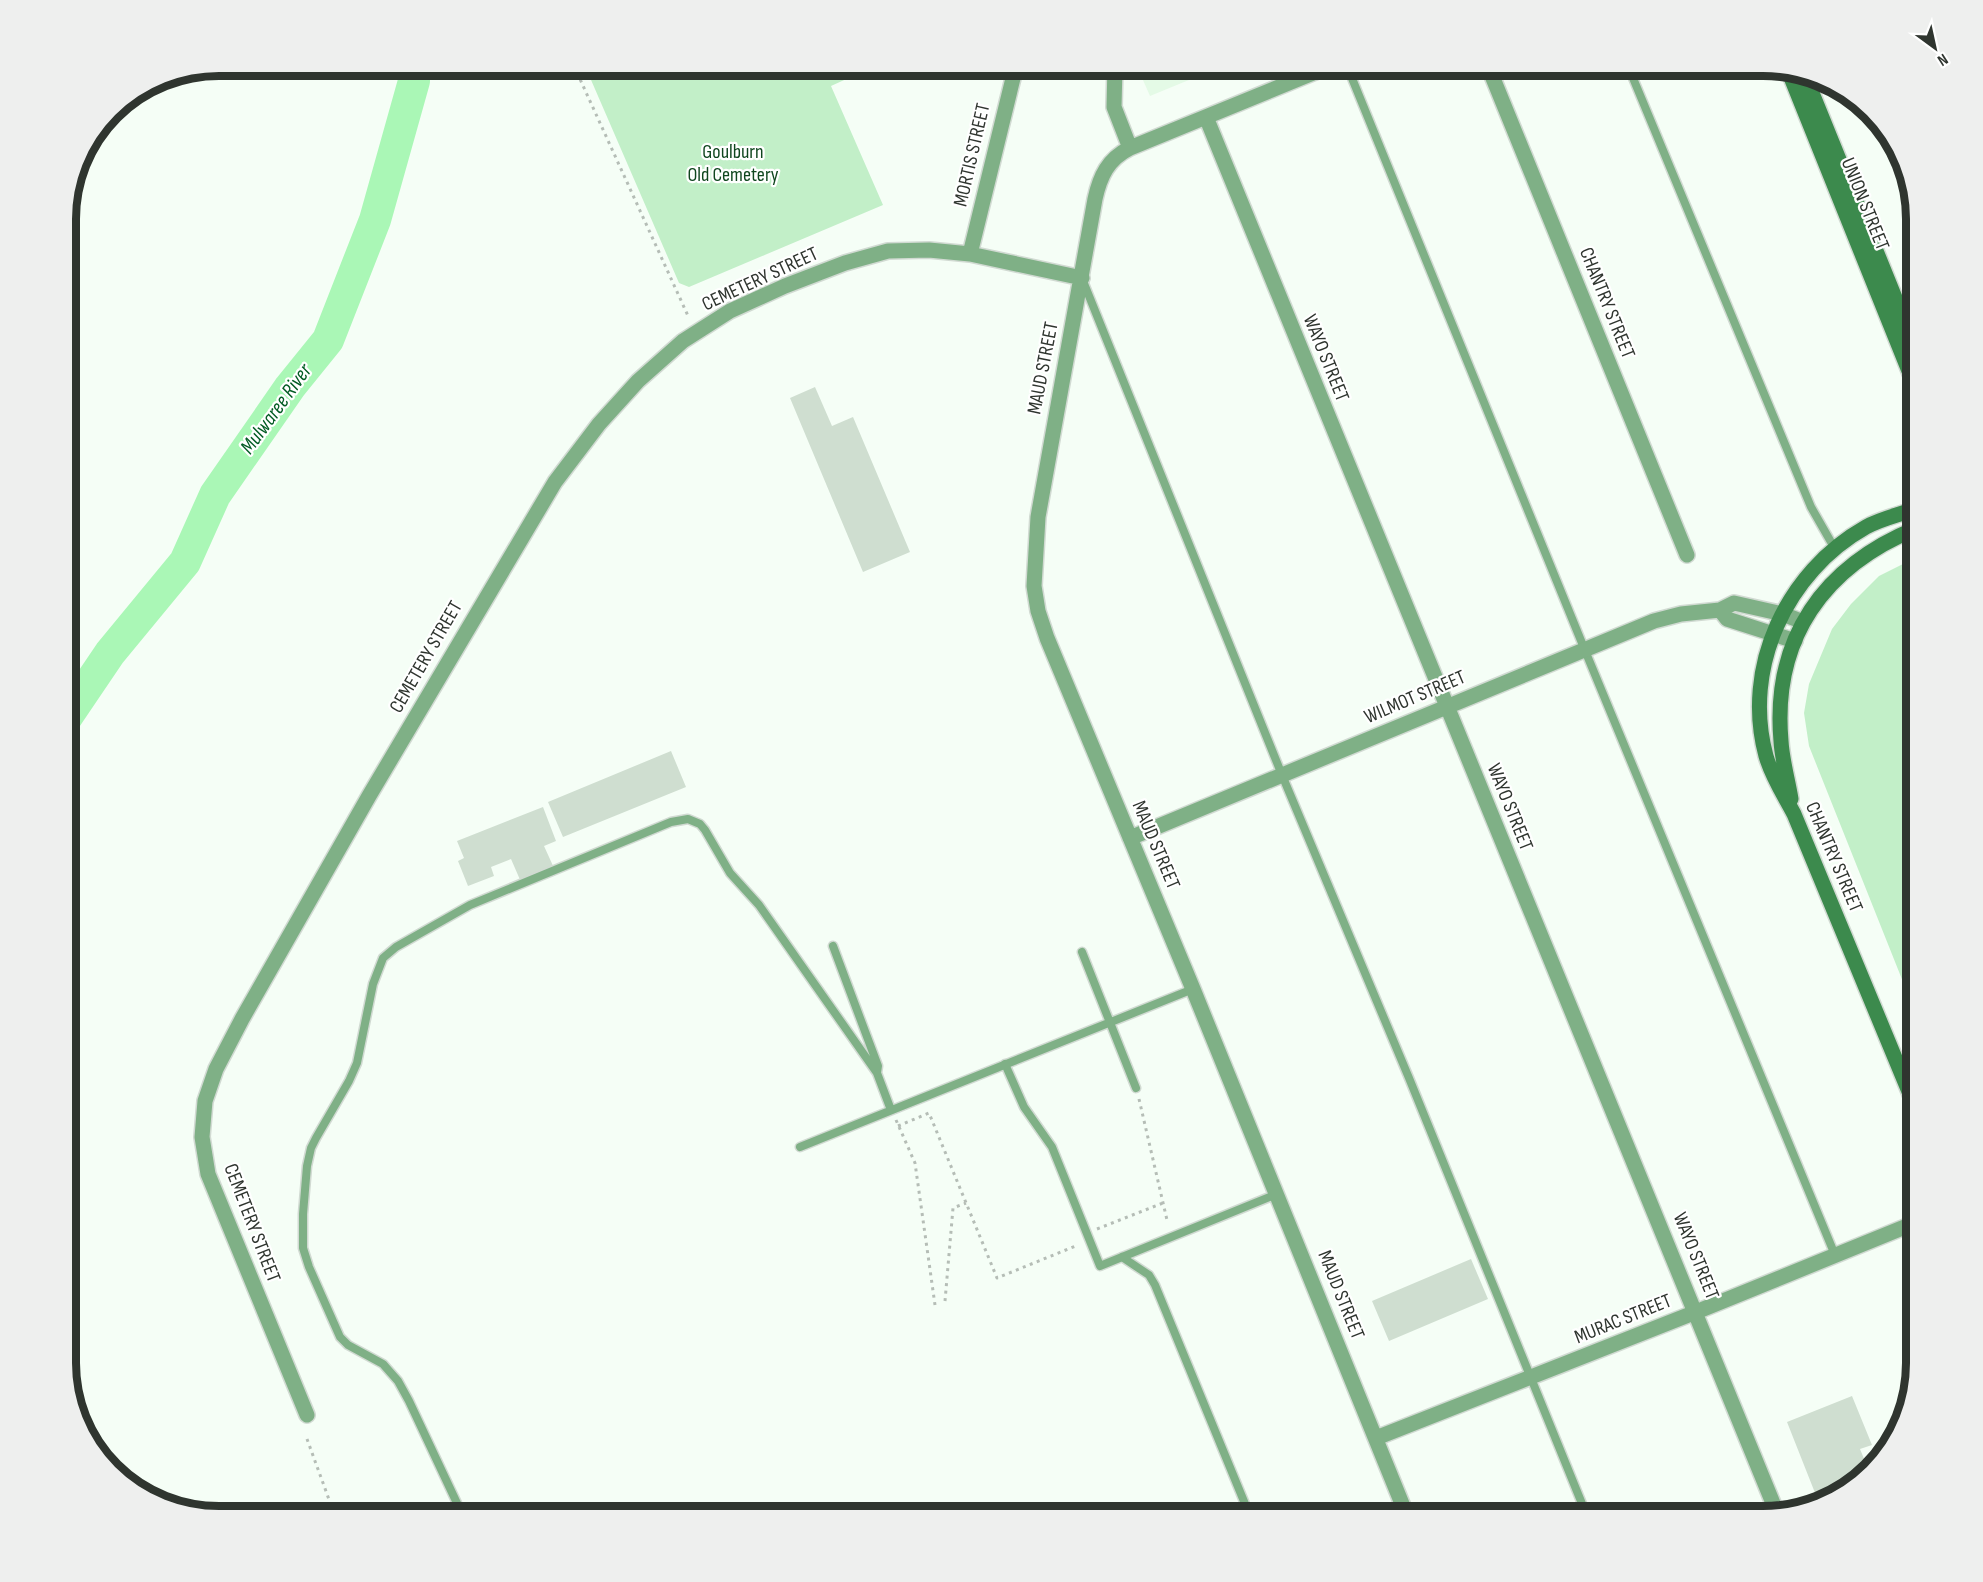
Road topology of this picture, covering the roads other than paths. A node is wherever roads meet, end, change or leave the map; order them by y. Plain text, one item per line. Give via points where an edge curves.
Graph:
1 (1013, 76) edge
2 (1115, 76) edge
3 (1305, 76) edge
4 (1351, 76) edge
5 (1492, 76) edge
6 (1632, 76) edge
7 (1792, 79) edge
8 (1808, 84) edge
9 (1206, 117) junction
10 (1130, 148) junction
11 (970, 254) junction
12 (1082, 278) junction
13 (1906, 325) edge
14 (1906, 363) edge
15 (1906, 504) edge
16 (1906, 511) edge
17 (1881, 519) junction
18 (1906, 533) edge
19 (1835, 549) junction
20 (1688, 555) dead end
21 (1720, 610) junction
22 (1783, 614) junction
23 (1803, 622) junction
24 (1774, 633) junction
25 (1795, 641) junction
26 (1584, 648) junction
27 (1446, 707) junction
28 (1282, 775) junction
29 (1794, 814) junction
30 (1130, 838) junction
31 (833, 946) dead end
32 (1082, 952) dead end
33 (1193, 989) junction
34 (1110, 1022) junction
35 (1005, 1064) junction
36 (877, 1073) junction
37 (1906, 1084) edge
38 (1136, 1088) road end
39 (891, 1110) junction
40 (800, 1147) dead end
41 (1277, 1194) junction
42 (1906, 1227) edge
43 (1835, 1256) junction
44 (1122, 1257) junction
45 (1696, 1312) junction
46 (1532, 1377) junction
47 (307, 1415) dead end
48 (1376, 1438) junction
49 (1775, 1505) edge
50 (459, 1506) edge
51 (1246, 1506) edge
52 (1403, 1506) edge
53 (1583, 1506) edge

1 - 11 street, MORTIS STREET
2 - 10 street via 1114,106
3 - 9 street
4 - 26 lane
5 - 20 street, CHANTRY STREET
6 - 19 lane via 1811,507
7 - 14 main road, UNION STREET
8 - 13 main road, UNION STREET
9 - 10 street
9 - 27 street, WAYO STREET
10 - 12 street, MAUD STREET via 1108,165 1098,188
11 - 12 street, CEMETERY STREET
11 - 47 street, CEMETERY STREET via 888,251 845,263 730,311 683,341 638,381 598,424 555,482 369,796 242,1019 216,1069 205,1101 202,1137 208,1174
12 - 28 lane
12 - 30 street, MAUD STREET via 1038,517 1034,586 1047,638
15 - 17 main road
16 - 17 main road
17 - 19 main road
18 - 23 main road via 1875,547 1849,566 1826,589
19 - 22 main road via 1809,576
21 - 22 street, WILMOT STREET via 1734,603
21 - 24 street via 1727,619
21 - 26 street, WILMOT STREET via 1666,617
22 - 23 street, WILMOT STREET
22 - 24 main road, CHANTRY STREET
23 - 25 main road
24 - 25 street
24 - 29 main road, CHANTRY STREET via 1762,670 1759,717 1767,758
25 - 29 main road via 1783,686 1780,724
26 - 27 street, WILMOT STREET
26 - 43 lane
27 - 28 street, WILMOT STREET
27 - 45 street, WAYO STREET
28 - 30 street, WILMOT STREET
28 - 46 lane
29 - 37 main road, CHANTRY STREET
30 - 33 street, MAUD STREET
31 - 36 lane via 878,1066
32 - 34 lane
33 - 34 lane
33 - 41 street, MAUD STREET
34 - 35 lane
34 - 38 lane
35 - 39 lane
35 - 44 lane via 1023,1107 1052,1147 1100,1266
36 - 39 lane
36 - 50 lane via 759,905 730,873 705,830 694,821 671,822 470,905 383,958 373,984 357,1063 309,1156 303,1248 340,1336 348,1345 382,1364 398,1381
39 - 40 lane
41 - 44 lane
41 - 48 street, MAUD STREET
42 - 43 street, MURAC STREET
43 - 45 street, MURAC STREET
44 - 51 lane via 1144,1271 1155,1285
45 - 46 street, MURAC STREET
45 - 49 street, WAYO STREET
46 - 48 street, MURAC STREET
46 - 53 lane
48 - 52 street, MAUD STREET

